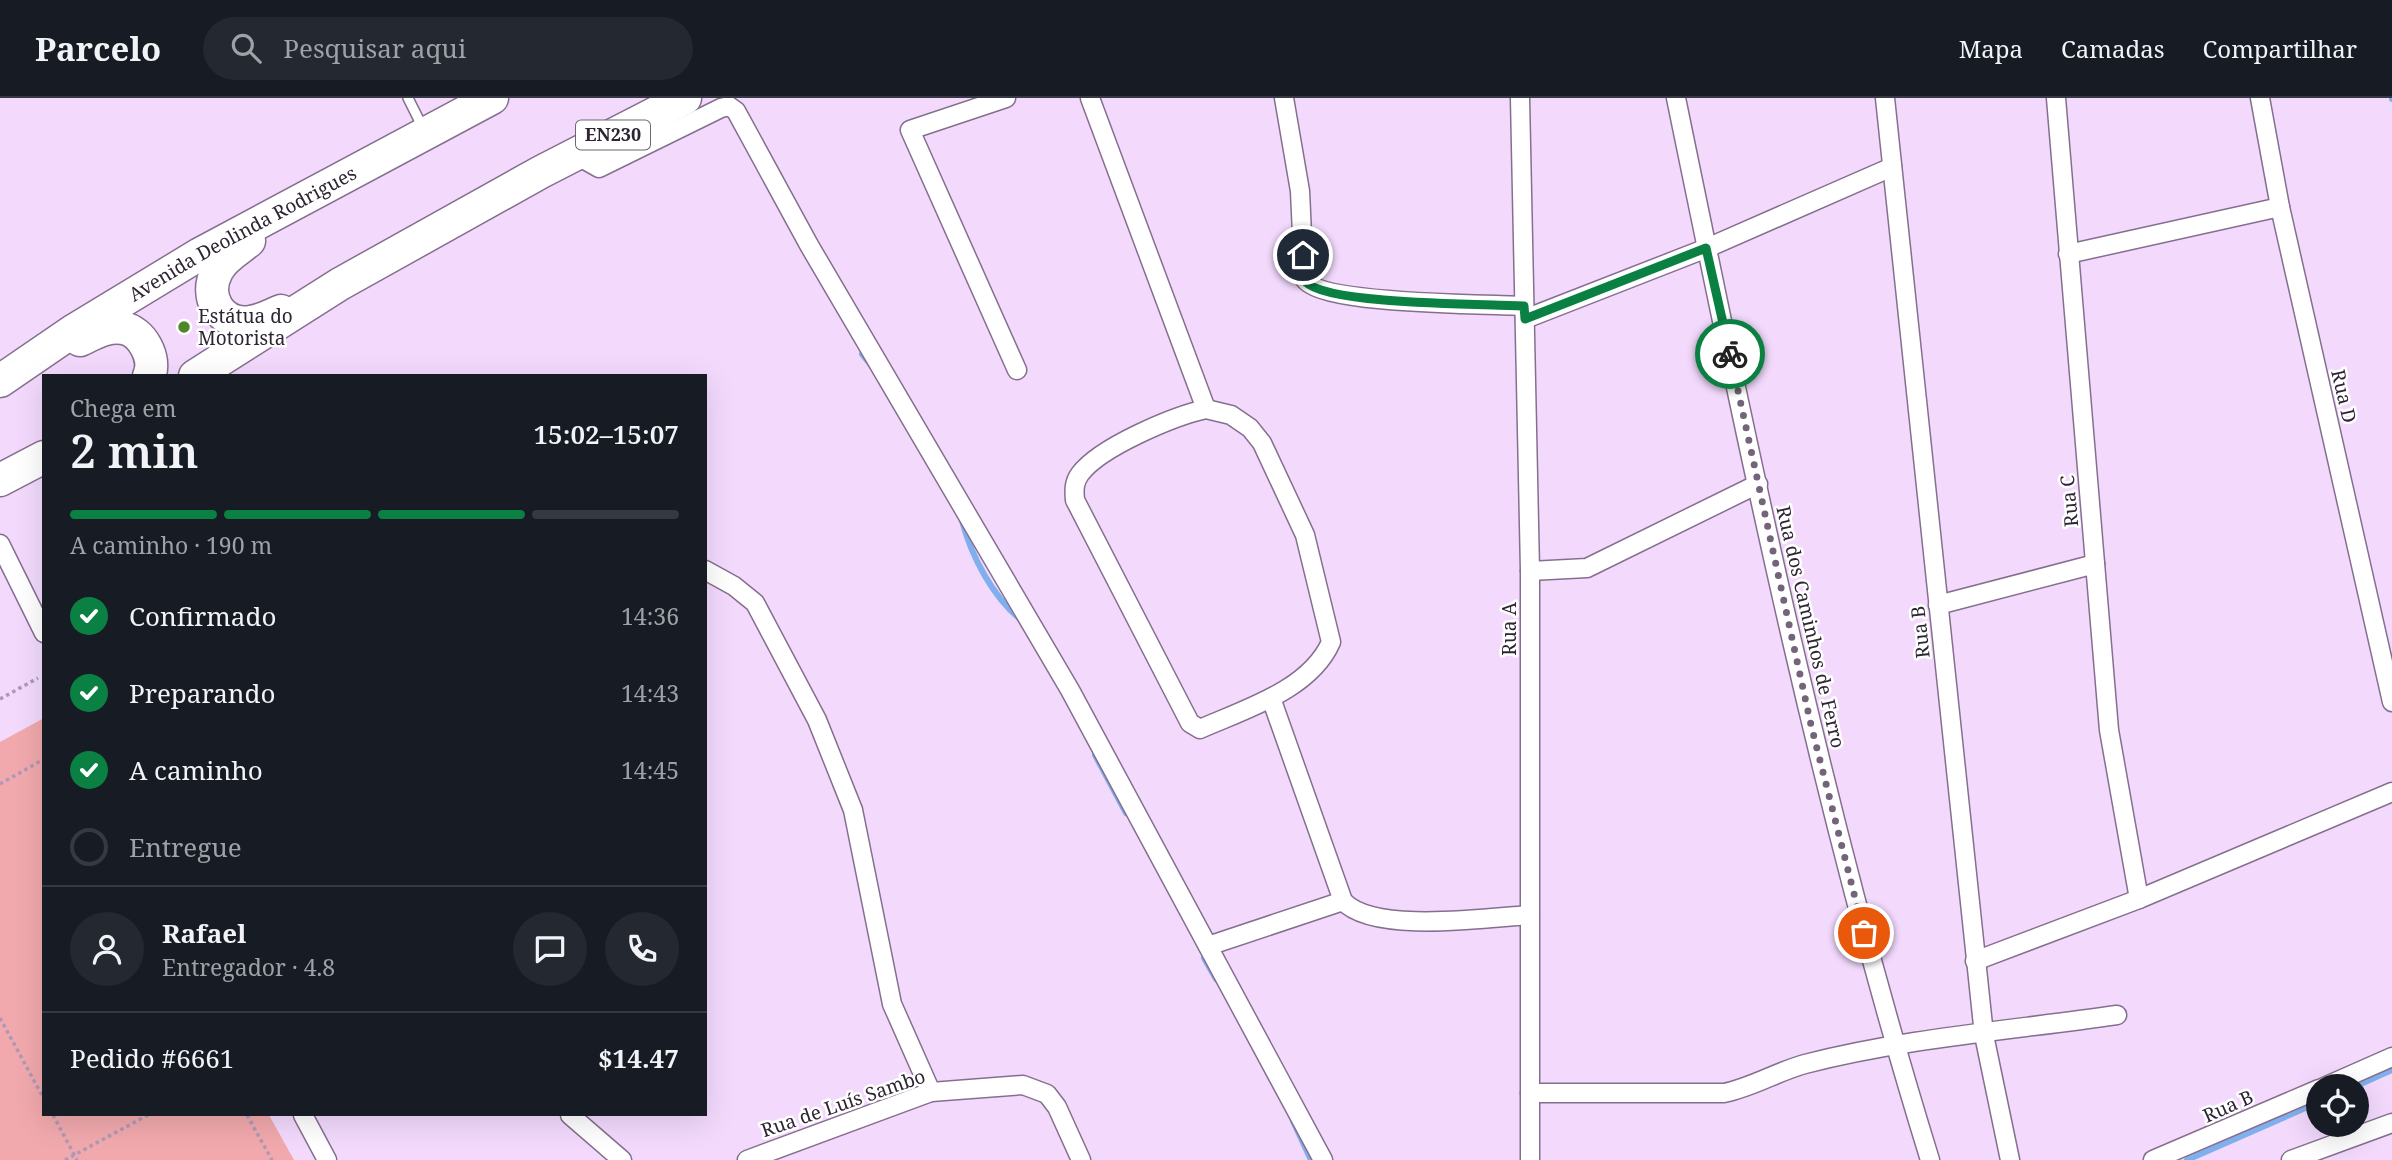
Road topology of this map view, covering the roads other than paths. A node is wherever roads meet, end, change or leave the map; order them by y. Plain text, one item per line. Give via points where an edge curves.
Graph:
1 (408, 98) edge
2 (492, 98) edge
3 (685, 98) edge
4 (1006, 98) edge
5 (1090, 98) edge
6 (1284, 98) edge
7 (1520, 98) edge
8 (1676, 98) edge
9 (1885, 98) edge
10 (2056, 98) edge
11 (2260, 98) edge
12 (424, 132) junction
13 (576, 155) junction
14 (1892, 167) junction
15 (299, 202) junction
16 (2280, 207) junction
17 (1706, 248) junction
18 (2068, 254) junction
19 (340, 284) junction
20 (1524, 312) junction
21 (1017, 370) dead end
22 (149, 374) edge
23 (198, 374) edge
24 (6, 377) edge
25 (1206, 410) junction
26 (42, 458) edge
27 (0, 480) edge
28 (1758, 484) junction
29 (0, 544) edge
30 (2095, 564) junction
31 (707, 571) edge
32 (1530, 571) junction
33 (1938, 605) junction
34 (42, 629) edge
35 (1271, 698) junction
36 (2392, 702) edge
37 (2392, 792) edge
38 (2139, 899) junction
39 (1343, 901) junction
40 (1529, 915) junction
41 (1208, 946) junction
42 (1975, 961) junction
43 (2117, 1015) dead end
44 (1984, 1035) junction
45 (1895, 1046) junction
46 (2392, 1057) edge
47 (2353, 1074) edge
48 (931, 1092) junction
49 (1530, 1093) junction
50 (2306, 1095) edge
51 (304, 1116) edge
52 (571, 1116) edge
53 (2392, 1123) edge
54 (327, 1160) edge
55 (622, 1160) edge
56 (747, 1160) edge
57 (1081, 1160) edge
58 (1323, 1160) edge
59 (1530, 1160) edge
60 (1930, 1160) edge
61 (2010, 1160) edge
62 (2153, 1160) edge
63 (2291, 1160) edge

1 - 12 lane
2 - 12 highway, Avenida Deolinda Rodrigues
3 - 13 highway, EN230
4 - 21 street via 909,130
5 - 25 street
6 - 20 street via 1300,191 1308,285 1377,300
7 - 20 street, Rua A
8 - 17 street, Rua dos Caminhos de Ferro
9 - 14 street, Rua B
10 - 18 street, Rua C
11 - 16 street, Rua D
12 - 15 highway, Avenida Deolinda Rodrigues
13 - 19 highway, EN230
13 - 41 street via 599,168 720,108 729,106 736,111 1070,690
14 - 17 street
14 - 33 street, Rua B
15 - 19 highway via 217,270 211,294 215,307 225,316 249,322
15 - 24 highway, Avenida Deolinda Rodrigues via 136,292
16 - 18 street
16 - 36 street, Rua D
17 - 20 street
17 - 28 street, Rua dos Caminhos de Ferro
18 - 30 street, Rua C
19 - 23 highway
20 - 32 street, Rua A
22 - 24 highway via 145,345 124,328 95,333
25 - 35 street via 1231,415 1262,443 1305,534 1315,569 1331,642 1312,670
25 - 35 street via 1171,420 1092,463 1073,487 1074,500 1190,723 1200,729
26 - 27 highway
28 - 32 street via 1587,568
28 - 45 street, Rua dos Caminhos de Ferro via 1811,725
29 - 34 street
30 - 33 street
30 - 38 street, Rua C via 2109,730
31 - 48 street via 755,603 817,720 853,810 892,1004
32 - 40 street, Rua A
33 - 42 street, Rua B
35 - 39 street
37 - 38 street
38 - 42 street
39 - 40 street via 1364,915 1410,922
39 - 41 street
40 - 49 street, Rua A
41 - 58 street
42 - 44 street, Rua B
43 - 44 street
44 - 45 street
44 - 61 street, Rua B
45 - 49 street via 1804,1064 1724,1093
45 - 60 street, Rua dos Caminhos de Ferro
46 - 47 street
48 - 56 street, Rua de Luís Sambo
48 - 57 street, Rua de Luís Sambo via 1023,1085 1047,1094
49 - 59 street, Rua A
50 - 62 street, Rua B
51 - 54 street
52 - 55 street
53 - 63 street

